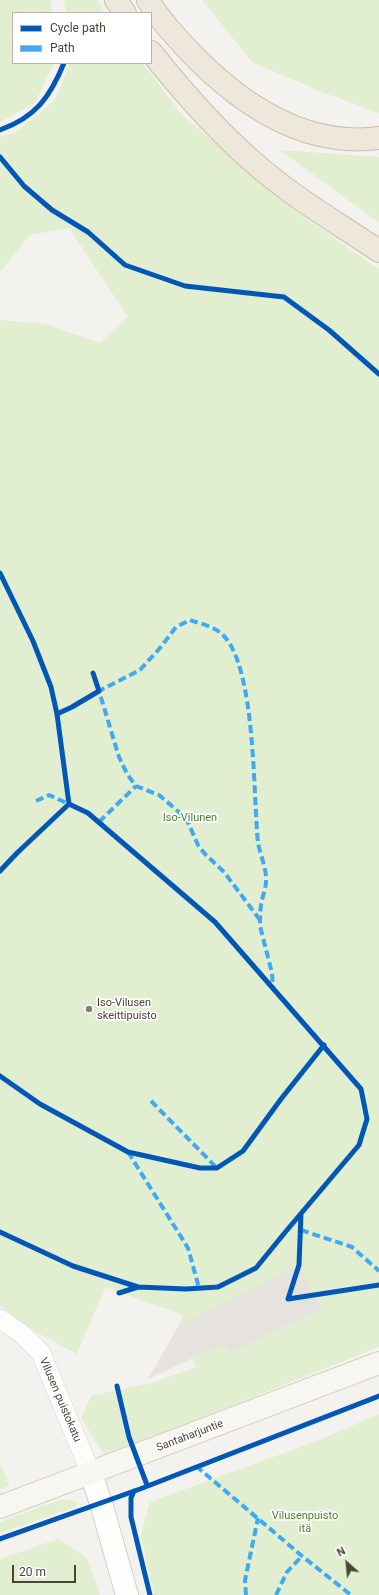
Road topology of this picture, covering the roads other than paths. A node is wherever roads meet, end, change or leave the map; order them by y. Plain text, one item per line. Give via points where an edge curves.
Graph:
1 (116, 0) edge
2 (148, 0) edge
3 (124, 12) edge
4 (152, 53) edge
5 (379, 138) edge
6 (379, 251) edge
7 (0, 1319) edge
8 (379, 1362) edge
9 (91, 1474) junction
10 (0, 1507) edge
11 (127, 1595) edge

1 - 3 highway
2 - 5 highway via 178,40 208,71 241,98 273,118 302,130 334,138
4 - 6 highway via 197,107 252,162 291,192
7 - 9 street, Vilusen puistokatu via 22,1334 41,1353
8 - 9 main road, Santaharjuntie
9 - 10 main road, Santaharjuntie
9 - 11 street

